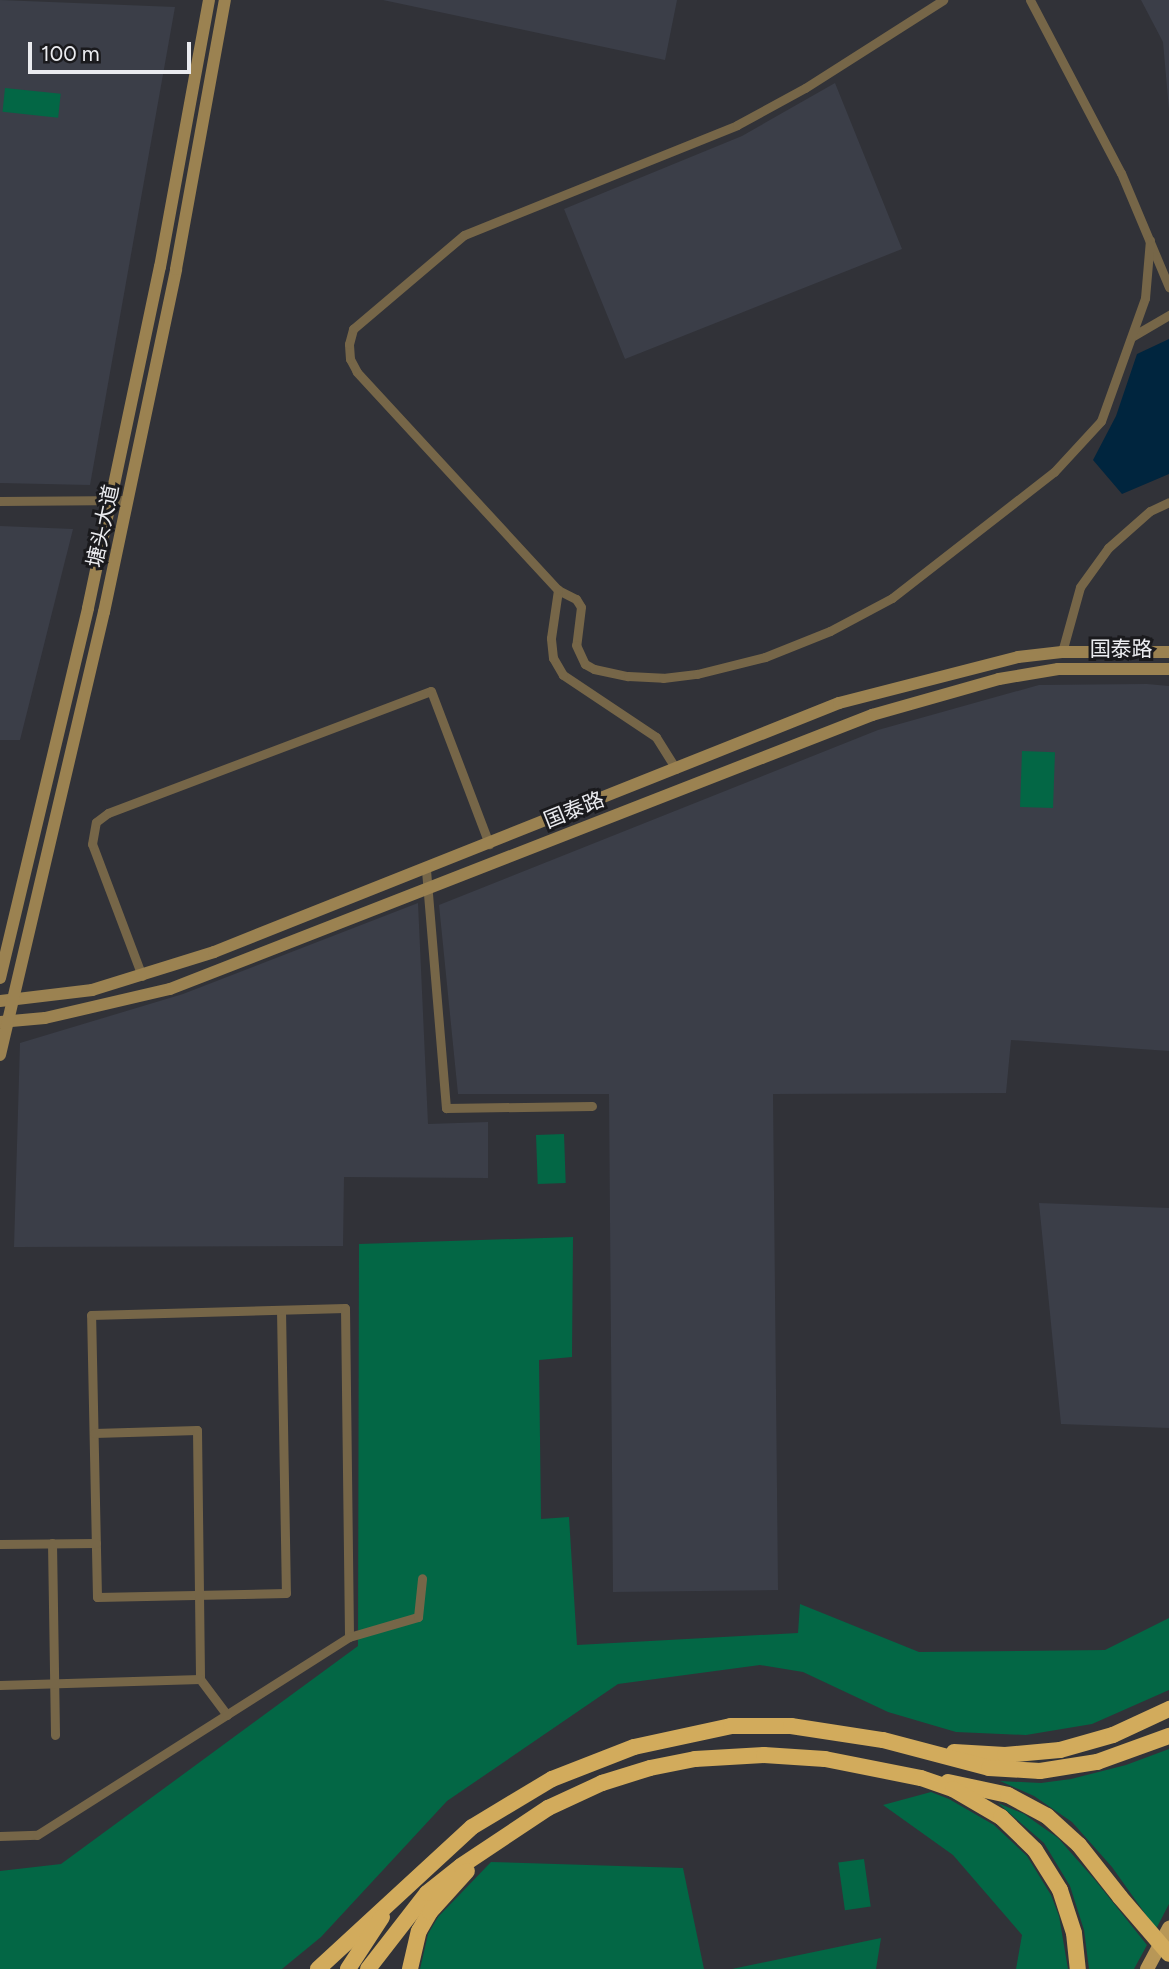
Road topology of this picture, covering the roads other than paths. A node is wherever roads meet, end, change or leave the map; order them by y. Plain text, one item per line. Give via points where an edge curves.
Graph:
1 (209, 0) edge
2 (225, 0) edge
3 (943, 0) edge
4 (1030, 0) edge
5 (1150, 240) junction
6 (1169, 287) edge
7 (1169, 315) edge
8 (1133, 336) junction
9 (111, 500) junction
10 (128, 500) junction
11 (0, 501) edge
12 (1169, 502) edge
13 (558, 590) junction
14 (1062, 652) junction
15 (1169, 652) edge
16 (1169, 669) edge
17 (676, 769) junction
18 (489, 844) junction
19 (426, 870) junction
20 (427, 888) junction
21 (2, 960) edge
22 (20, 967) junction
23 (142, 976) junction
24 (0, 978) edge
25 (5, 1001) edge
26 (3, 1023) edge
27 (0, 1047) edge
28 (592, 1107) dead end
29 (281, 1310) junction
30 (94, 1433) junction
31 (52, 1543) junction
32 (96, 1543) junction
33 (0, 1544) edge
34 (422, 1578) dead end
35 (199, 1595) junction
36 (349, 1637) junction
37 (200, 1679) junction
38 (54, 1683) junction
39 (0, 1685) edge
40 (1169, 1709) edge
41 (227, 1715) junction
42 (55, 1735) dead end
43 (1169, 1736) edge
44 (927, 1750) junction
45 (921, 1778) junction
46 (0, 1836) edge
47 (488, 1848) junction
48 (399, 1892) junction
49 (1169, 1928) edge
50 (1169, 1954) edge
51 (318, 1969) edge
52 (348, 1969) edge
53 (368, 1969) edge
54 (410, 1969) edge
55 (1078, 1969) edge
56 (1147, 1969) edge

1 - 9 street, 塘头大道
2 - 10 street, 塘头大道
3 - 13 street via 805,88 737,125 464,234 353,329 350,359 357,372
4 - 5 street via 1121,173
5 - 6 street
5 - 8 street via 1145,299
7 - 8 street
8 - 13 street via 1101,421 1054,472 892,598 830,631 765,657 697,674 628,676 585,664 576,645 581,607
9 - 10 street
9 - 11 street
9 - 21 street, 塘头大道 via 47,792
10 - 22 street, 塘头大道
12 - 14 street via 1150,511 1108,548 1080,587
13 - 17 street via 551,638 553,658 563,675 656,737
14 - 15 street, 国泰路
14 - 17 street, 国泰路 via 1018,657 839,703
16 - 20 street, 国泰路 via 1058,669 918,701 757,758
17 - 18 street, 国泰路
18 - 19 street, 国泰路
18 - 23 street via 431,691 121,808 96,822 92,844
19 - 20 street
19 - 23 street, 国泰路
20 - 26 street, 国泰路 via 170,989
20 - 28 street via 446,1108
21 - 22 street
21 - 24 street, 塘头大道
22 - 25 street, 塘头大道
23 - 25 street, 国泰路 via 92,990
25 - 26 street, 塘头大道
26 - 27 street, 塘头大道
29 - 30 street via 91,1315
29 - 35 street via 286,1593
29 - 36 street via 345,1308
30 - 32 street
30 - 35 street via 197,1430
31 - 32 street
31 - 33 street
31 - 38 street
32 - 35 street via 97,1597
34 - 36 street via 418,1617
35 - 37 street
36 - 41 street
37 - 38 street
37 - 41 street
38 - 39 street
38 - 42 street
40 - 44 highway via 1113,1735 1060,1750 1005,1755
41 - 46 street via 37,1835
43 - 44 highway via 1097,1762 1040,1771 989,1768
44 - 48 highway via 844,1732 770,1725 715,1729 634,1747 570,1771 495,1812 442,1851
45 - 47 highway via 825,1759 764,1755 695,1759 625,1775 577,1793
45 - 50 highway, bridge via 983,1788 1029,1805 1065,1830
45 - 55 highway via 976,1801 1035,1850 1069,1913
47 - 53 highway via 427,1893
47 - 54 highway via 430,1912 419,1931
48 - 51 highway
48 - 52 highway
49 - 56 main road

